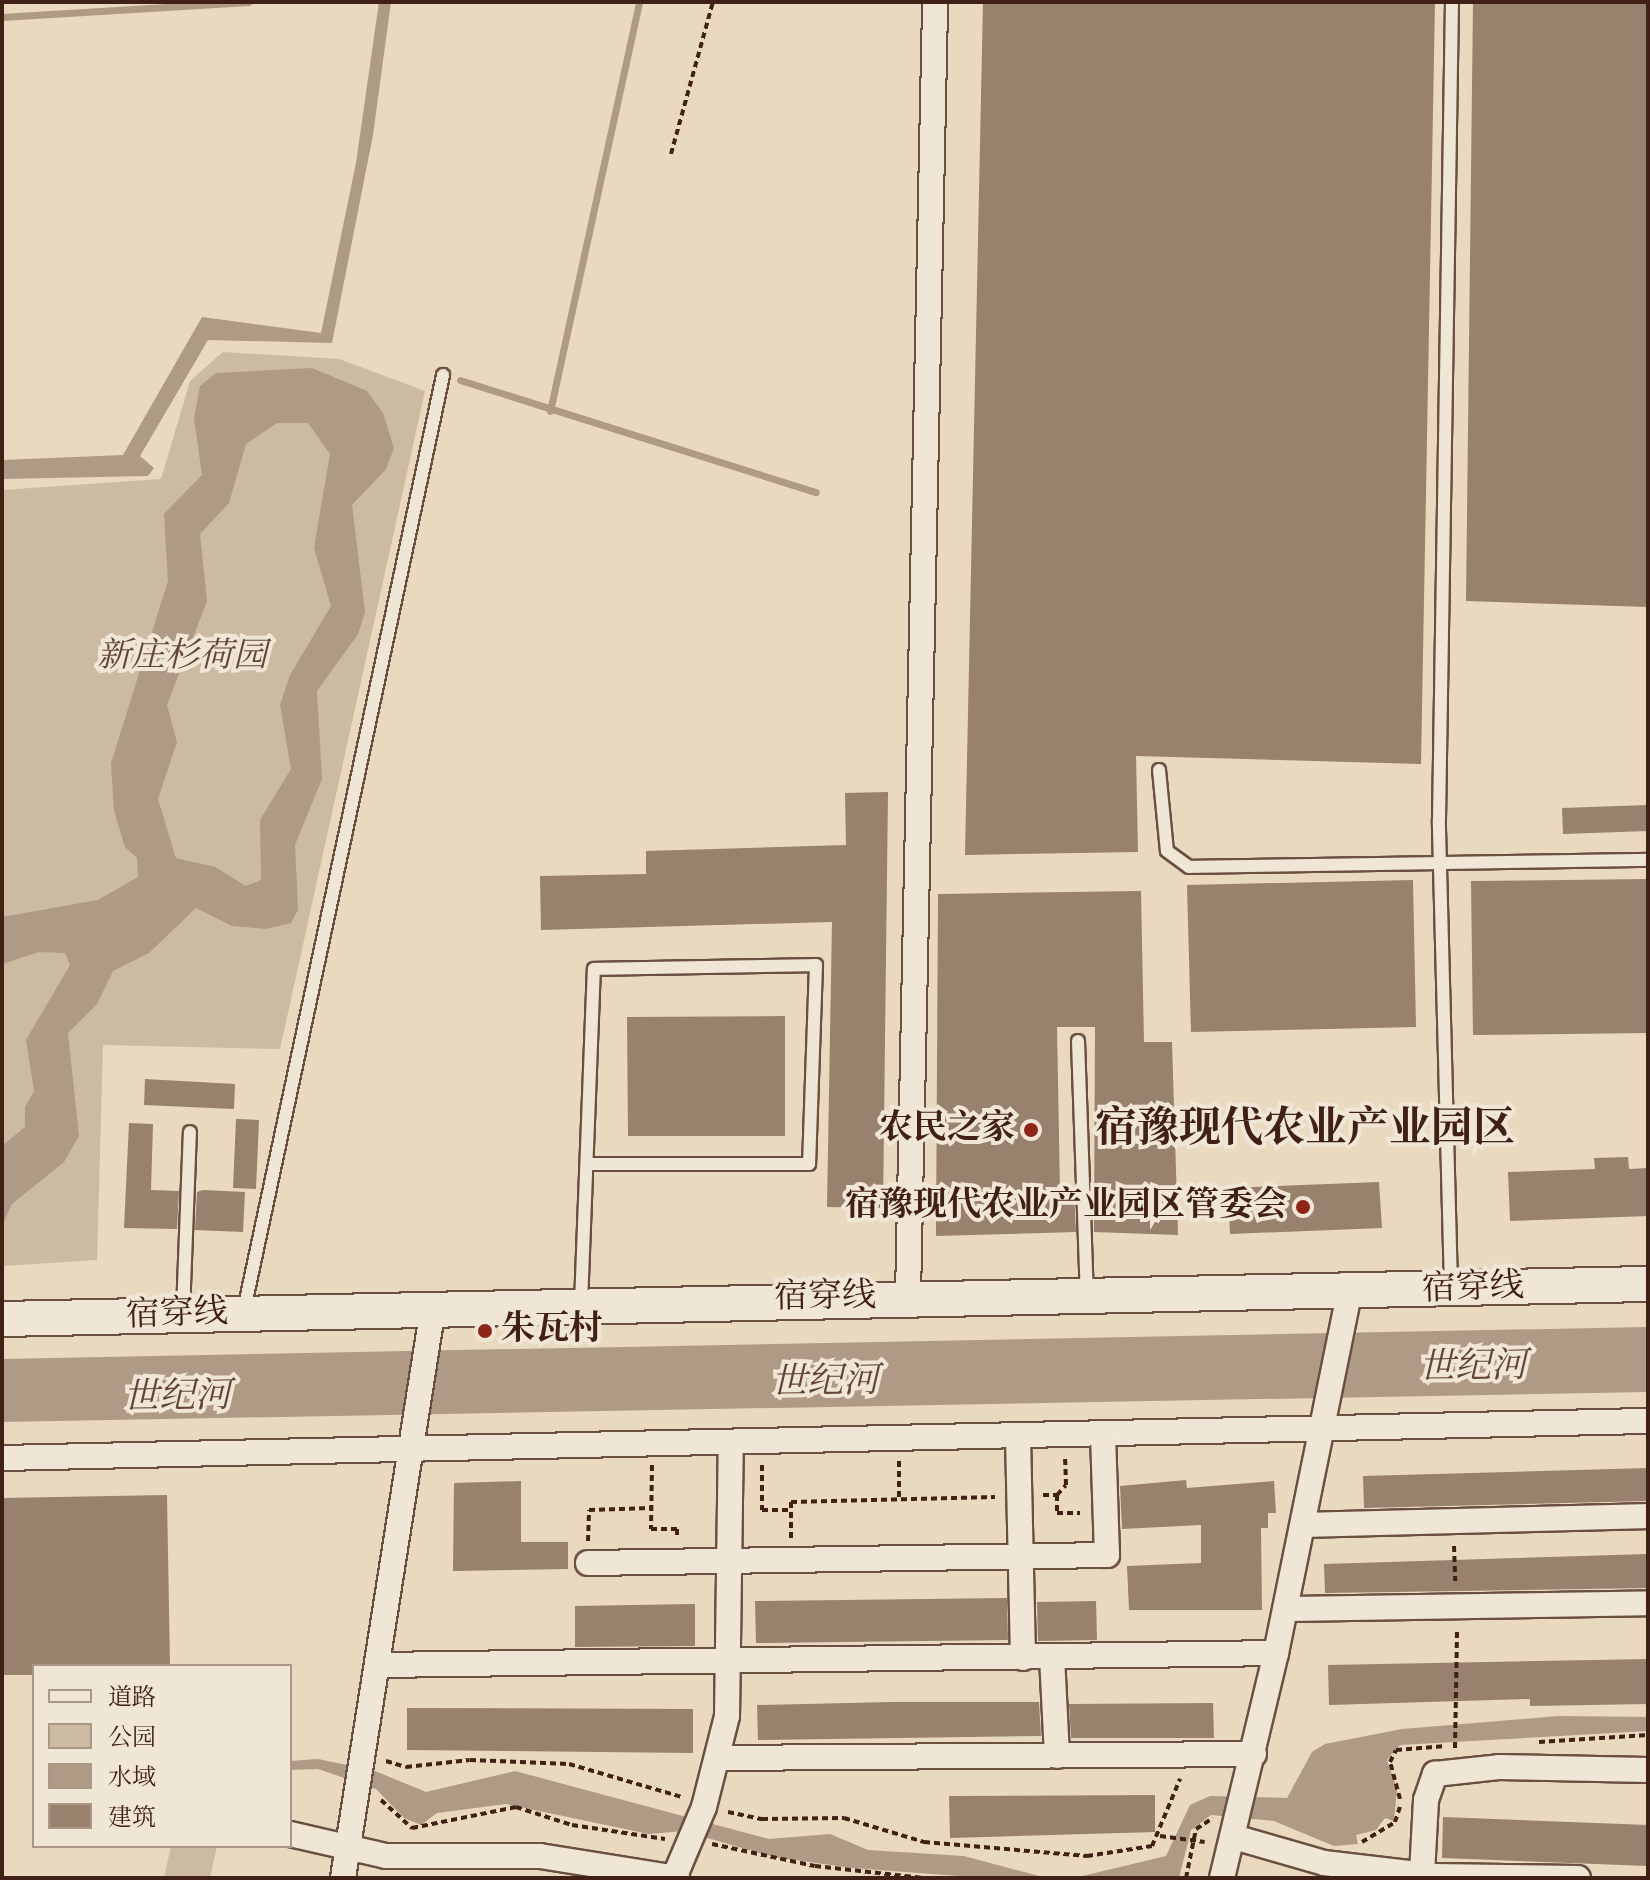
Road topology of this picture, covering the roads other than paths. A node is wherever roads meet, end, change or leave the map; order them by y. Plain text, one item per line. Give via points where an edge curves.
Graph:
1 (935, 2) edge
2 (1452, 2) edge
3 (443, 375) dead end
4 (1159, 770) dead end
5 (1648, 860) edge
6 (1441, 863) junction
7 (1078, 1041) dead end
8 (190, 1132) dead end
9 (587, 1164) junction
10 (1648, 1284) edge
11 (1451, 1290) junction
12 (1087, 1295) junction
13 (908, 1296) junction
14 (581, 1304) junction
15 (1346, 1308) junction
16 (243, 1313) junction
17 (183, 1315) junction
18 (2, 1319) edge
19 (432, 1322) junction
20 (1648, 1421) edge
21 (1323, 1423) junction
22 (1103, 1435) junction
23 (1018, 1437) junction
24 (731, 1444) junction
25 (411, 1446) junction
26 (2, 1458) edge
27 (1648, 1516) edge
28 (1304, 1525) junction
29 (1021, 1556) junction
30 (732, 1561) junction
31 (588, 1563) road end
32 (1648, 1603) edge
33 (1286, 1609) junction
34 (1276, 1653) junction
35 (1052, 1657) junction
36 (1023, 1658) junction
37 (732, 1663) junction
38 (377, 1665) junction
39 (1254, 1754) junction
40 (1057, 1756) junction
41 (718, 1758) junction
42 (1648, 1770) edge
43 (1236, 1828) junction
44 (292, 1834) edge
45 (349, 1844) junction
46 (1391, 1872) edge
47 (1422, 1874) junction
48 (343, 1878) edge
49 (675, 1878) edge
50 (1222, 1878) edge
51 (1578, 1878) edge

1 - 13 street
2 - 6 lane
3 - 16 lane
4 - 6 lane via 1167,851 1189,867
5 - 6 lane
6 - 11 lane
7 - 12 lane
8 - 17 lane
9 - 9 lane via 594,969 816,965 809,1164
9 - 14 lane
10 - 11 main road, 宿穿线
11 - 15 main road, 宿穿线
12 - 13 main road, 宿穿线
12 - 15 main road, 宿穿线
13 - 14 main road, 宿穿线
14 - 19 main road, 宿穿线
15 - 21 street
16 - 17 main road, 宿穿线
16 - 19 main road, 宿穿线
17 - 18 main road, 宿穿线
19 - 25 street
20 - 21 street
21 - 22 street
21 - 28 street
22 - 23 street
22 - 29 street via 1107,1555
23 - 24 street
23 - 29 street
24 - 25 street
24 - 30 street
25 - 26 street
25 - 38 street
27 - 28 street
28 - 33 street
29 - 30 street
29 - 36 street
30 - 31 street
30 - 37 street
32 - 33 street
33 - 34 street
34 - 35 street
34 - 39 street
35 - 36 street
35 - 40 street
36 - 37 street
37 - 38 street
37 - 41 street
38 - 45 street
39 - 40 street
39 - 43 street
40 - 41 street
41 - 49 street
42 - 47 street via 1456,1759 1429,1783
43 - 46 street via 1324,1863
43 - 50 street
44 - 45 street
45 - 48 street
45 - 49 street via 402,1857 540,1856
46 - 47 street
47 - 51 street

